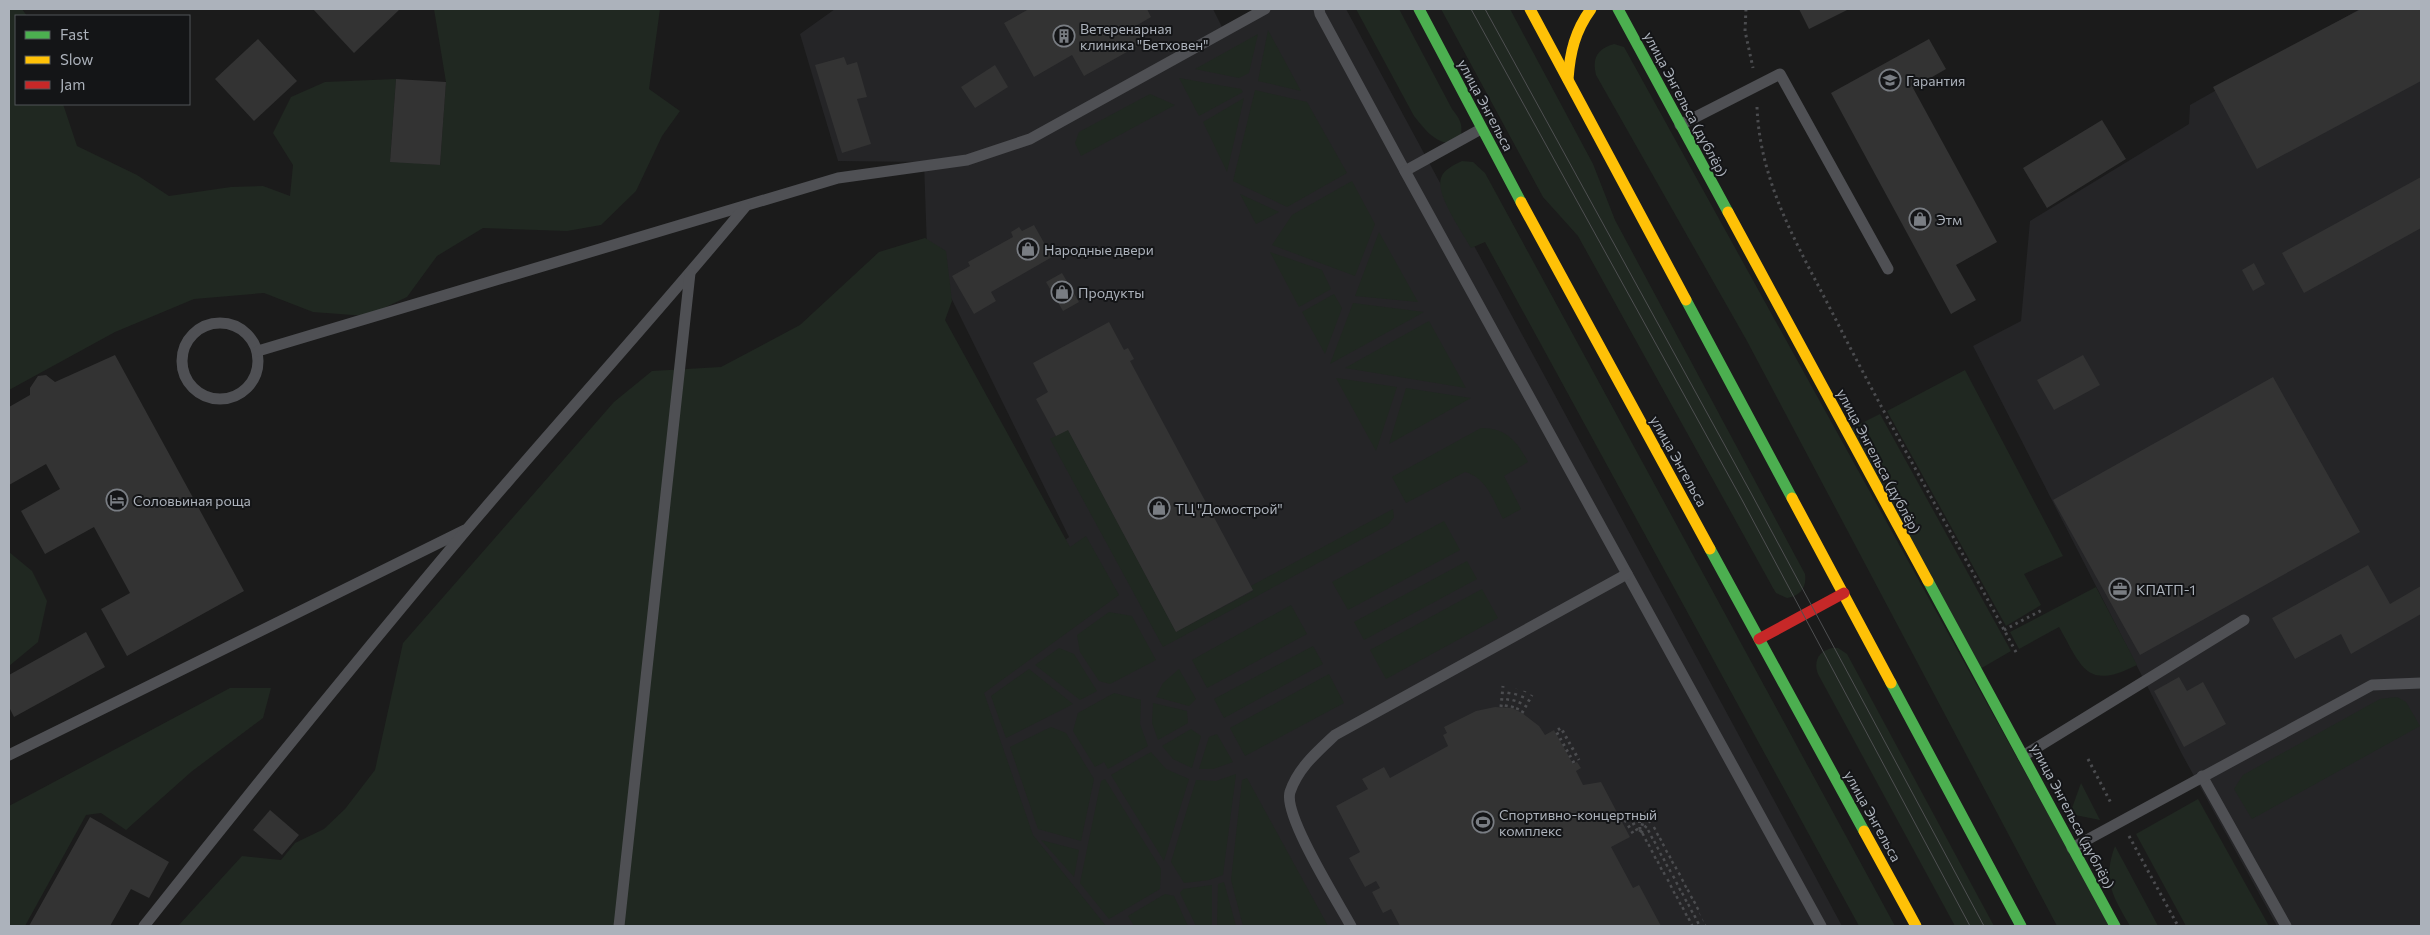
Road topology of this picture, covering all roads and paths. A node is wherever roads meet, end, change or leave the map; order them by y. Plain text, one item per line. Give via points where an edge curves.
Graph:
1 (1265, 9) edge
2 (1319, 9) edge
3 (1419, 9) edge
4 (1530, 9) edge
5 (1591, 9) edge
6 (1618, 9) edge
7 (1746, 9) edge
8 (1568, 78) junction
9 (1756, 85) junction
10 (1680, 125) junction
11 (1481, 130) junction
12 (1405, 171) junction
13 (745, 207) junction
14 (1888, 268) dead end
15 (690, 273) junction
16 (258, 351) junction
17 (469, 528) junction
18 (1627, 574) junction
19 (1844, 593) junction
20 (2044, 609) dead end
21 (2244, 620) dead end
22 (2004, 630) junction
23 (1759, 639) junction
24 (2017, 654) dead end
25 (2421, 683) edge
26 (1503, 686) dead end
27 (1510, 688) dead end
28 (1517, 690) dead end
29 (1525, 691) dead end
30 (1532, 695) dead end
31 (1501, 707) dead end
32 (1506, 707) dead end
33 (1512, 708) dead end
34 (1517, 710) dead end
35 (1522, 713) dead end
36 (9, 755) edge
37 (2023, 756) junction
38 (2088, 759) dead end
39 (1579, 760) dead end
40 (1574, 763) dead end
41 (2202, 776) junction
42 (1647, 809) dead end
43 (1639, 814) dead end
44 (1630, 817) dead end
45 (1652, 818) dead end
46 (1626, 820) dead end
47 (2121, 821) junction
48 (1657, 827) dead end
49 (1640, 833) junction
50 (1660, 833) dead end
51 (1634, 836) dead end
52 (1663, 838) dead end
53 (1645, 841) dead end
54 (1666, 844) dead end
55 (1648, 846) dead end
56 (2072, 848) junction
57 (1669, 850) dead end
58 (1651, 852) dead end
59 (1672, 856) dead end
60 (1654, 858) dead end
61 (1675, 861) dead end
62 (1657, 863) dead end
63 (1678, 867) dead end
64 (1660, 869) dead end
65 (1681, 873) dead end
66 (1663, 874) dead end
67 (1685, 879) dead end
68 (1667, 881) dead end
69 (1688, 885) dead end
70 (1670, 887) dead end
71 (1690, 890) dead end
72 (1673, 893) dead end
73 (1694, 896) dead end
74 (1676, 898) dead end
75 (1697, 902) dead end
76 (1679, 904) dead end
77 (1700, 907) dead end
78 (1682, 910) dead end
79 (1700, 914) dead end
80 (1685, 915) dead end
81 (1688, 920) dead end
82 (1703, 920) dead end
83 (144, 926) edge
84 (619, 926) edge
85 (1351, 926) edge
86 (1691, 926) edge
87 (1821, 926) edge
88 (1916, 926) edge
89 (2021, 926) edge
90 (2115, 926) edge
91 (2178, 926) edge
92 (2286, 926) edge

1 - 13 lane via 1030,139 967,160 838,178
2 - 12 lane
3 - 11 main road, улица Энгельса
4 - 8 main road
5 - 8 main road via 1577,27 1570,49
6 - 10 main road, улица Энгельса (дублёр)
7 - 9 path via 1746,31
8 - 19 main road
9 - 10 lane
9 - 14 lane via 1780,74
9 - 22 path via 1759,143 1781,211 1880,407
10 - 37 main road, улица Энгельса (дублёр)
11 - 12 lane
11 - 23 main road, улица Энгельса
12 - 18 lane
13 - 15 lane
13 - 16 lane
15 - 17 lane
15 - 84 lane
16 - 16 lane via 247,333 232,324 213,323 199,328 188,340 181,360 185,379 200,395 212,400 233,399 250,387 259,368
17 - 36 lane
17 - 83 lane via 281,753
18 - 85 lane via 1335,735 1306,762 1290,793 1294,821
18 - 87 lane
19 - 23 main road
19 - 89 main road
20 - 22 path
21 - 37 lane
22 - 24 path
23 - 88 main road, улица Энгельса
25 - 41 lane via 2372,686
26 - 31 path
27 - 32 path
28 - 33 path
29 - 34 path
30 - 35 path
37 - 56 main road, улица Энгельса (дублёр)
38 - 47 path
39 - 40 path via 1562,728 1556,731
41 - 47 lane
41 - 92 lane
42 - 49 path
43 - 49 path
44 - 49 path
45 - 49 path
46 - 51 path
47 - 56 lane
47 - 91 path
48 - 49 path
50 - 53 path
52 - 55 path
54 - 58 path
56 - 90 main road, улица Энгельса (дублёр)
57 - 60 path
59 - 62 path
61 - 64 path
63 - 66 path
65 - 68 path
67 - 70 path
69 - 72 path
71 - 74 path
73 - 76 path
75 - 78 path
77 - 80 path
79 - 81 path
82 - 86 path

